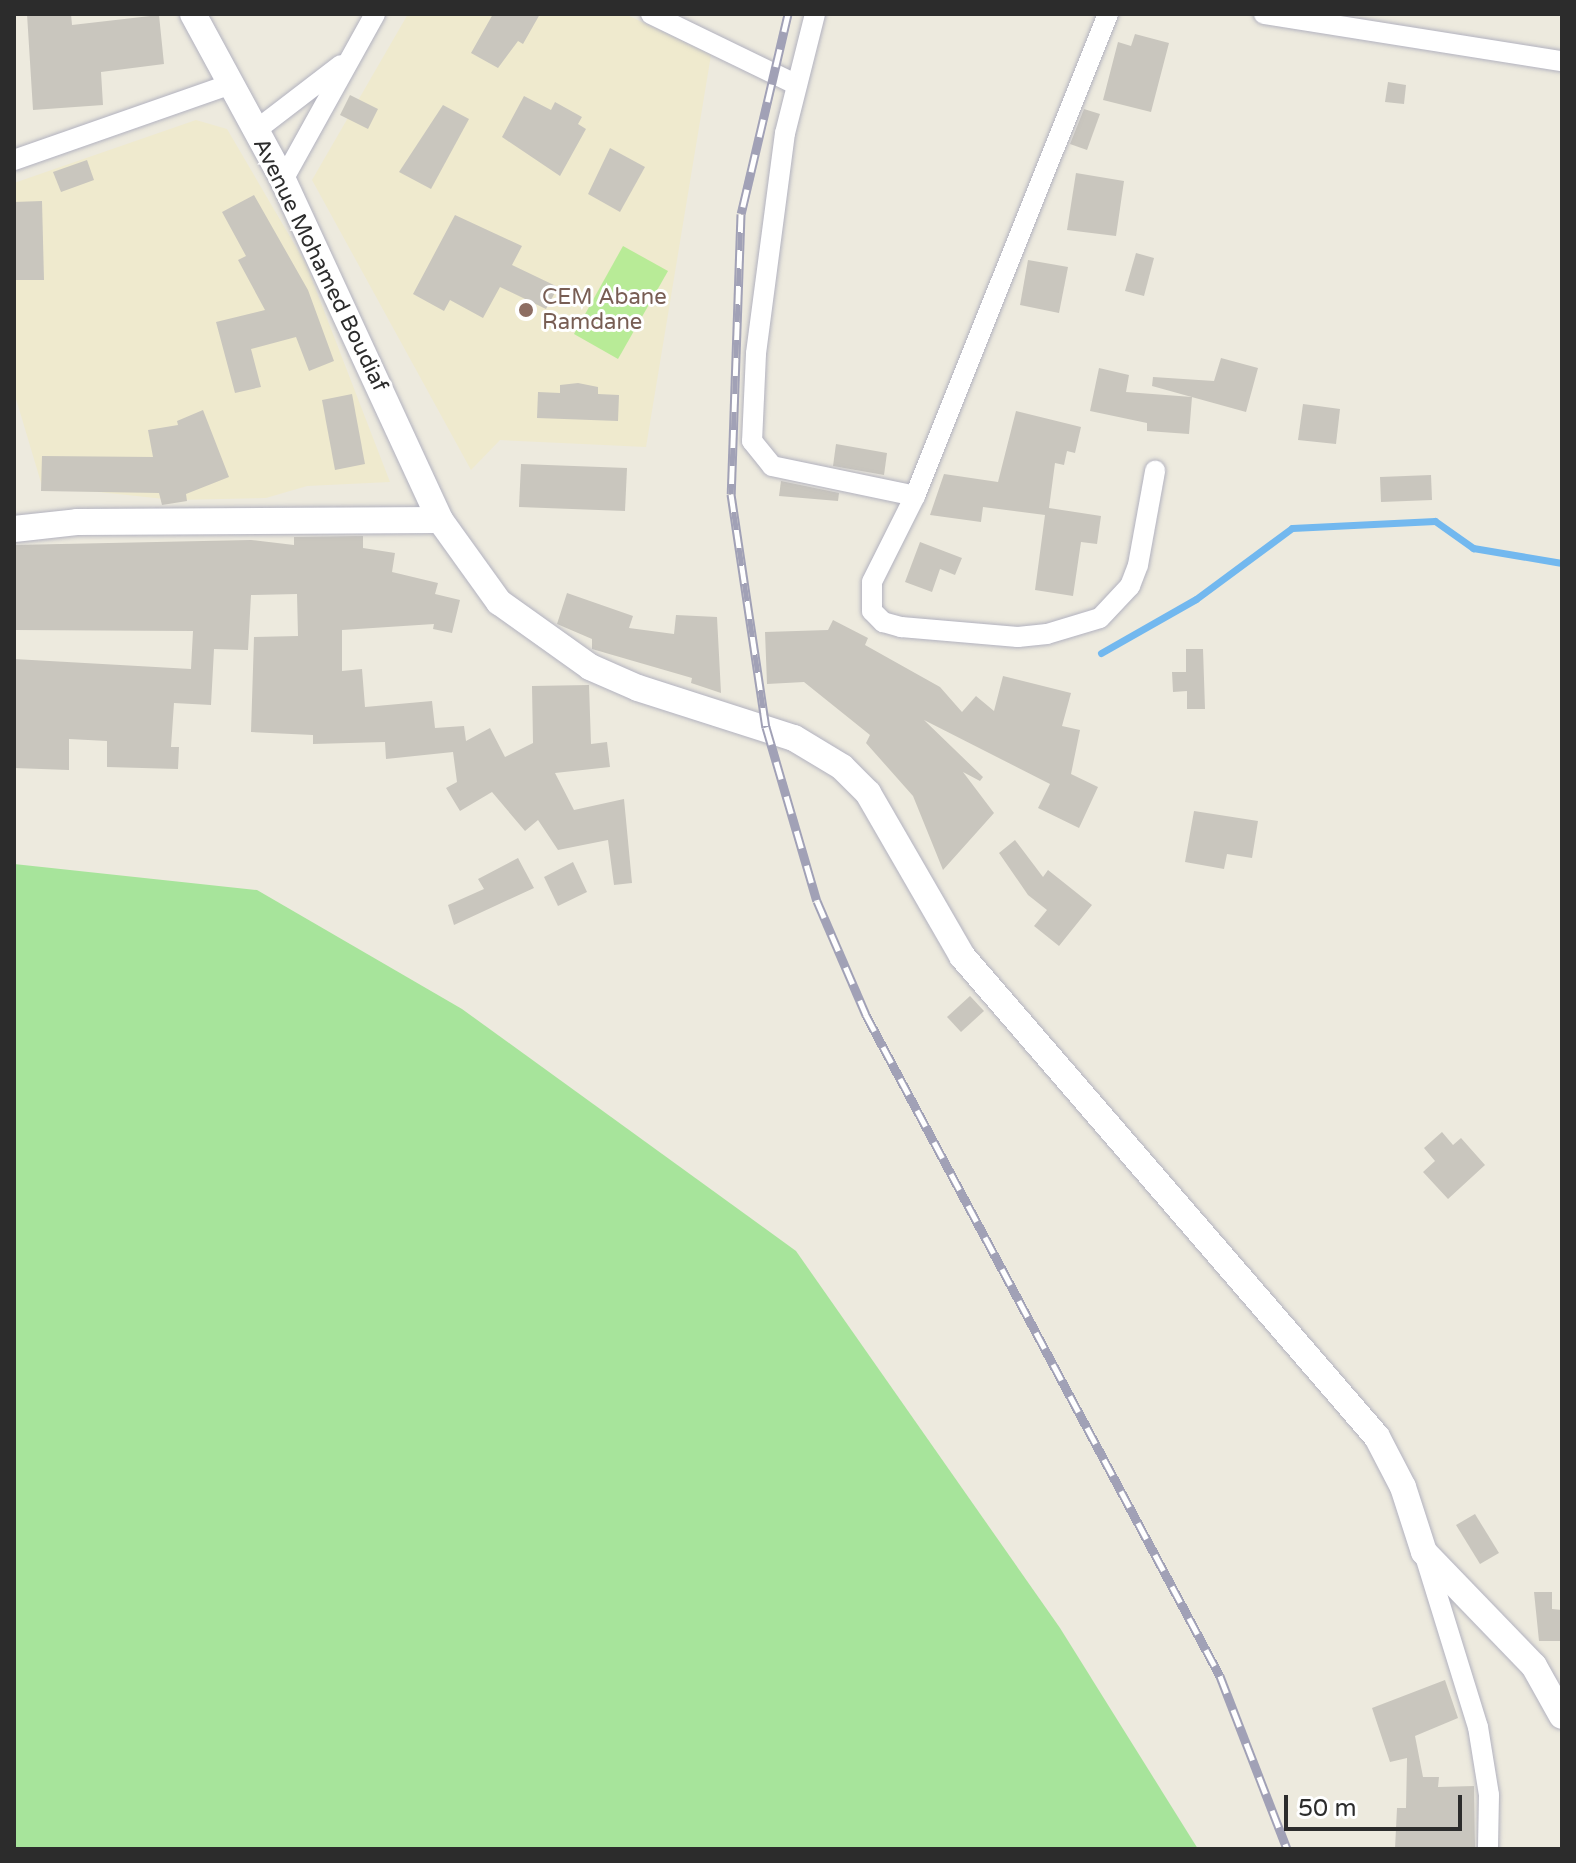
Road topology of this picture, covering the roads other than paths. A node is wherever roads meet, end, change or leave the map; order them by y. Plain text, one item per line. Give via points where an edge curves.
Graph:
1 (193, 14) edge
2 (375, 14) edge
3 (651, 14) edge
4 (815, 14) edge
5 (1108, 14) edge
6 (1264, 14) edge
7 (347, 60) junction
8 (1562, 61) edge
9 (228, 85) junction
10 (797, 85) junction
11 (255, 131) junction
12 (14, 160) edge
13 (283, 180) junction
14 (1155, 471) dead end
15 (915, 496) junction
16 (440, 520) junction
17 (14, 529) edge
18 (1424, 1552) junction
19 (1562, 1716) edge
20 (1488, 1849) edge

1 - 9 street, Avenue Mohamed Boudiaf
2 - 7 street
3 - 10 street
4 - 10 street
5 - 15 street
6 - 8 street
7 - 11 street
7 - 13 street
9 - 11 street, Avenue Mohamed Boudiaf
9 - 12 street
10 - 15 street via 756,354 752,441 772,466
11 - 13 street, Avenue Mohamed Boudiaf
13 - 16 street, Avenue Mohamed Boudiaf
14 - 15 street via 1146,537 1130,586 1100,618 1047,634 984,636 901,627 883,622 872,611 872,582
16 - 17 street via 77,522
16 - 18 street, Avenue Mohamed Boudiaf via 499,602 538,635 638,688 794,738 831,759 868,793 962,956 1377,1437 1403,1487
18 - 19 street via 1534,1666
18 - 20 street via 1478,1727 1489,1795

